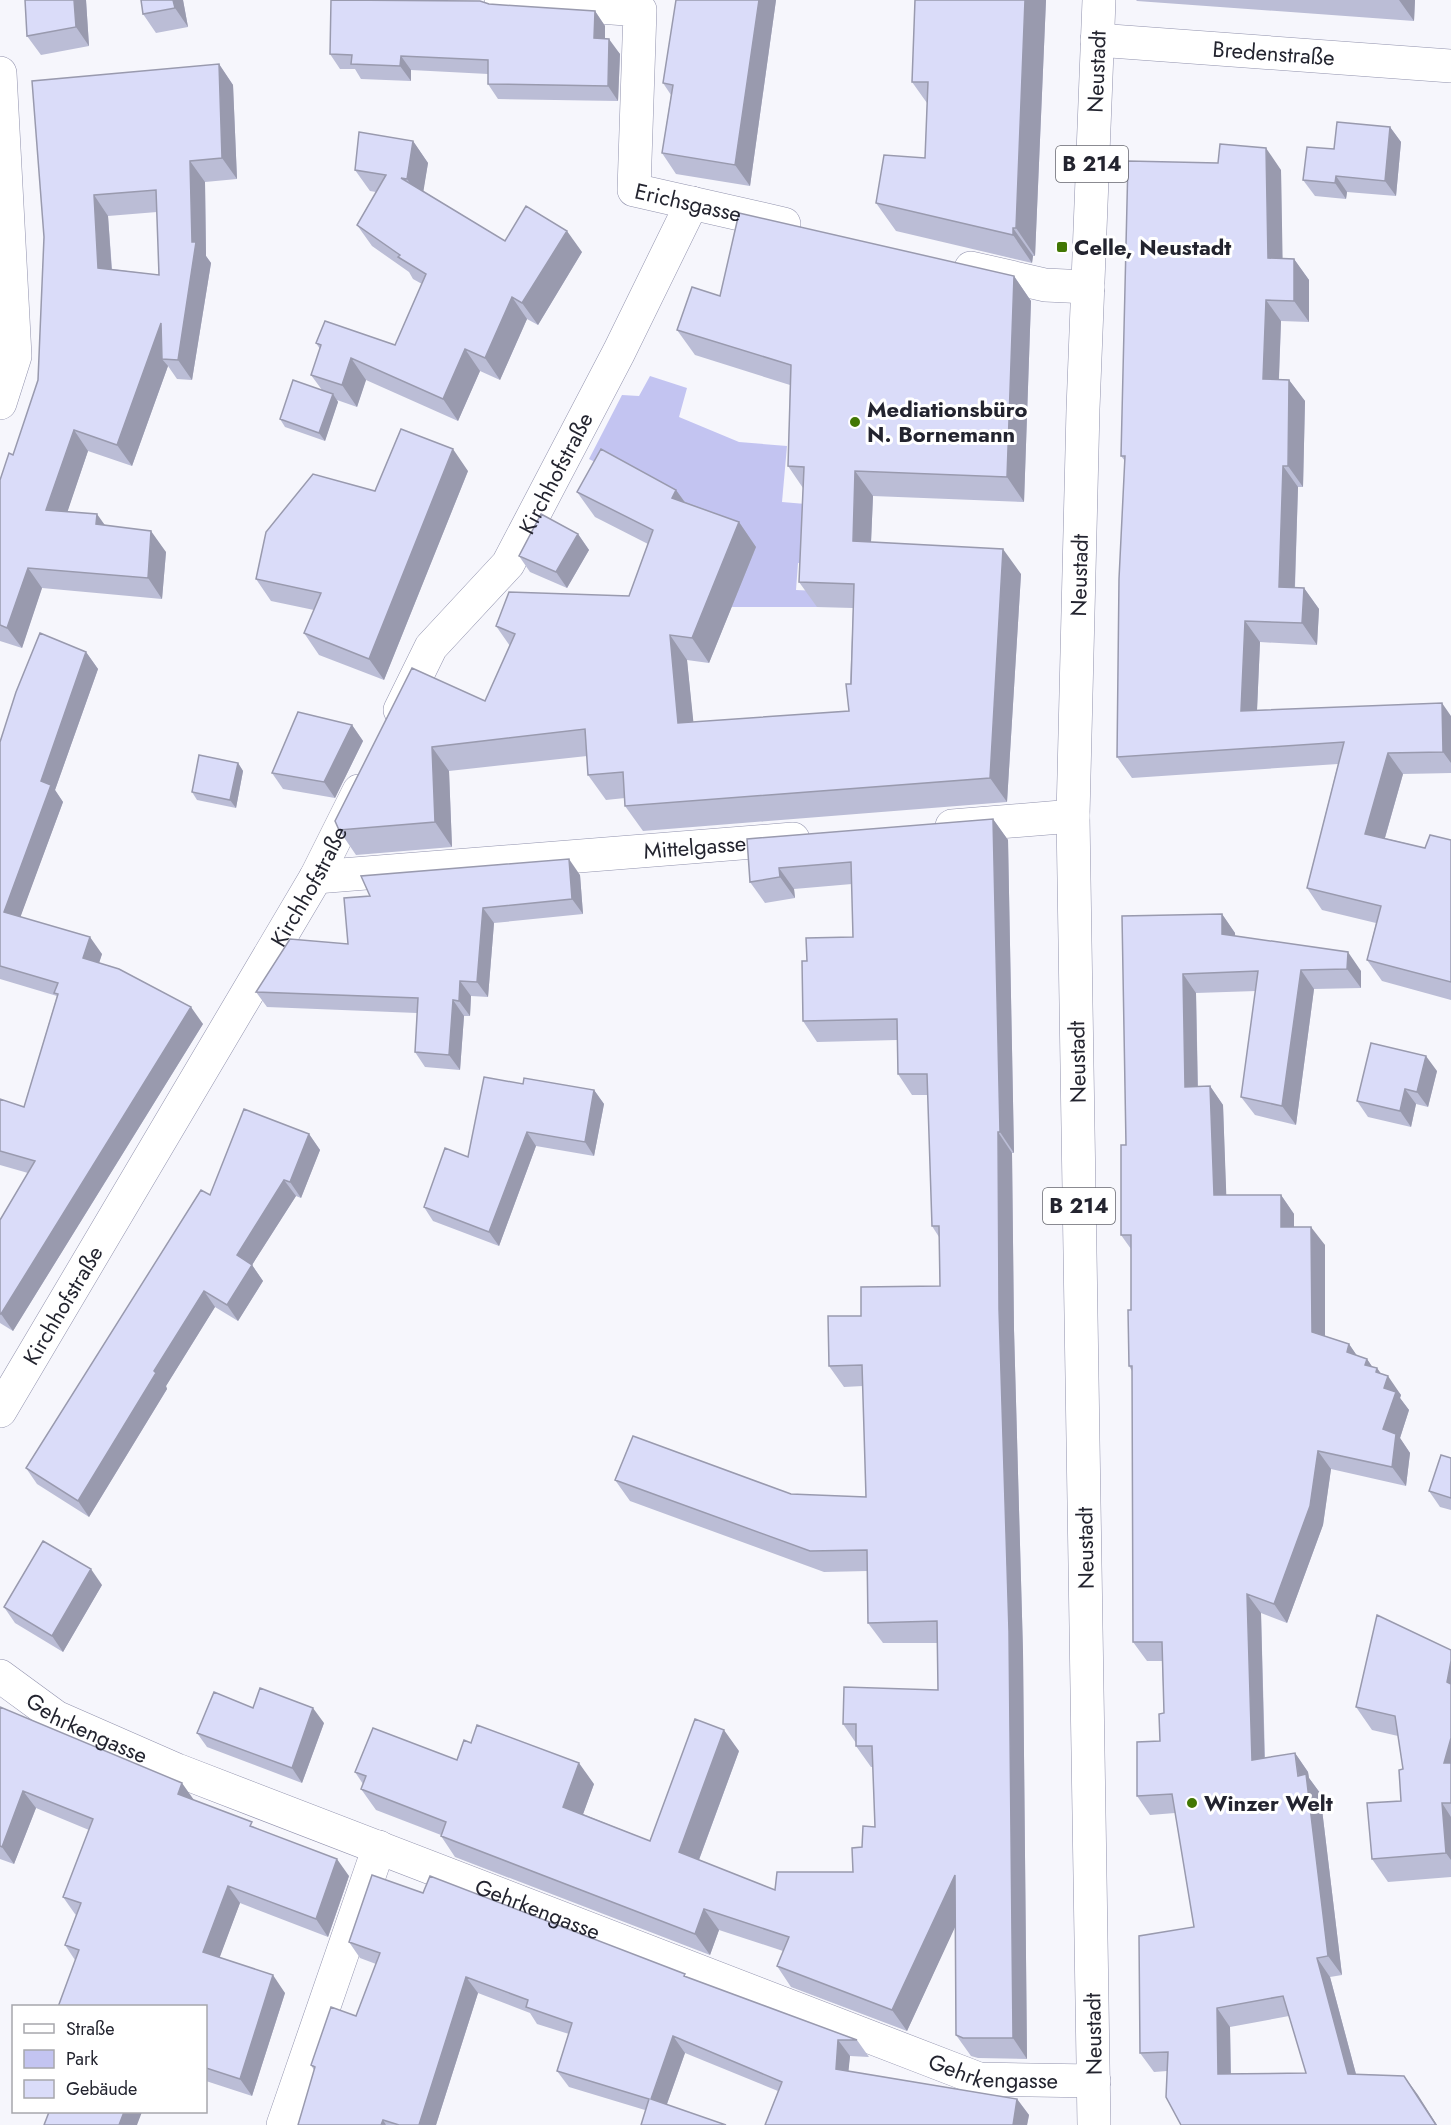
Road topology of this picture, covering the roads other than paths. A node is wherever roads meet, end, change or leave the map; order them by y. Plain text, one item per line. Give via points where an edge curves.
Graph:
1 (501, 0) edge
2 (1099, 0) edge
3 (1097, 40) junction
4 (1451, 66) edge
5 (0, 73) edge
6 (692, 203) junction
7 (808, 230) edge
8 (944, 261) edge
9 (1088, 287) junction
10 (0, 403) edge
11 (1073, 816) junction
12 (921, 828) edge
13 (826, 836) edge
14 (316, 878) junction
15 (0, 1411) edge
16 (0, 1676) edge
17 (379, 1847) junction
18 (1094, 2081) junction
19 (284, 2125) edge
20 (1094, 2125) edge

1 - 6 street, Erichsgasse via 640,10 634,189
2 - 3 street, Neustadt / B 214
3 - 4 street, Bredenstraße
3 - 9 street, Neustadt / B 214
5 - 10 street via 15,356
6 - 7 street, Erichsgasse
6 - 14 street, Kirchhofstraße via 508,564 431,647
8 - 9 street via 1045,285
9 - 11 street, Neustadt / B 214
11 - 12 street
11 - 18 street, Neustadt / B 214
13 - 14 street, Mittelgasse
14 - 15 street, Kirchhofstraße
16 - 17 street, Gehrkengasse via 56,1717 177,1770
17 - 18 street, Gehrkengasse via 979,2079
17 - 19 street
18 - 20 street, Neustadt / B 214

